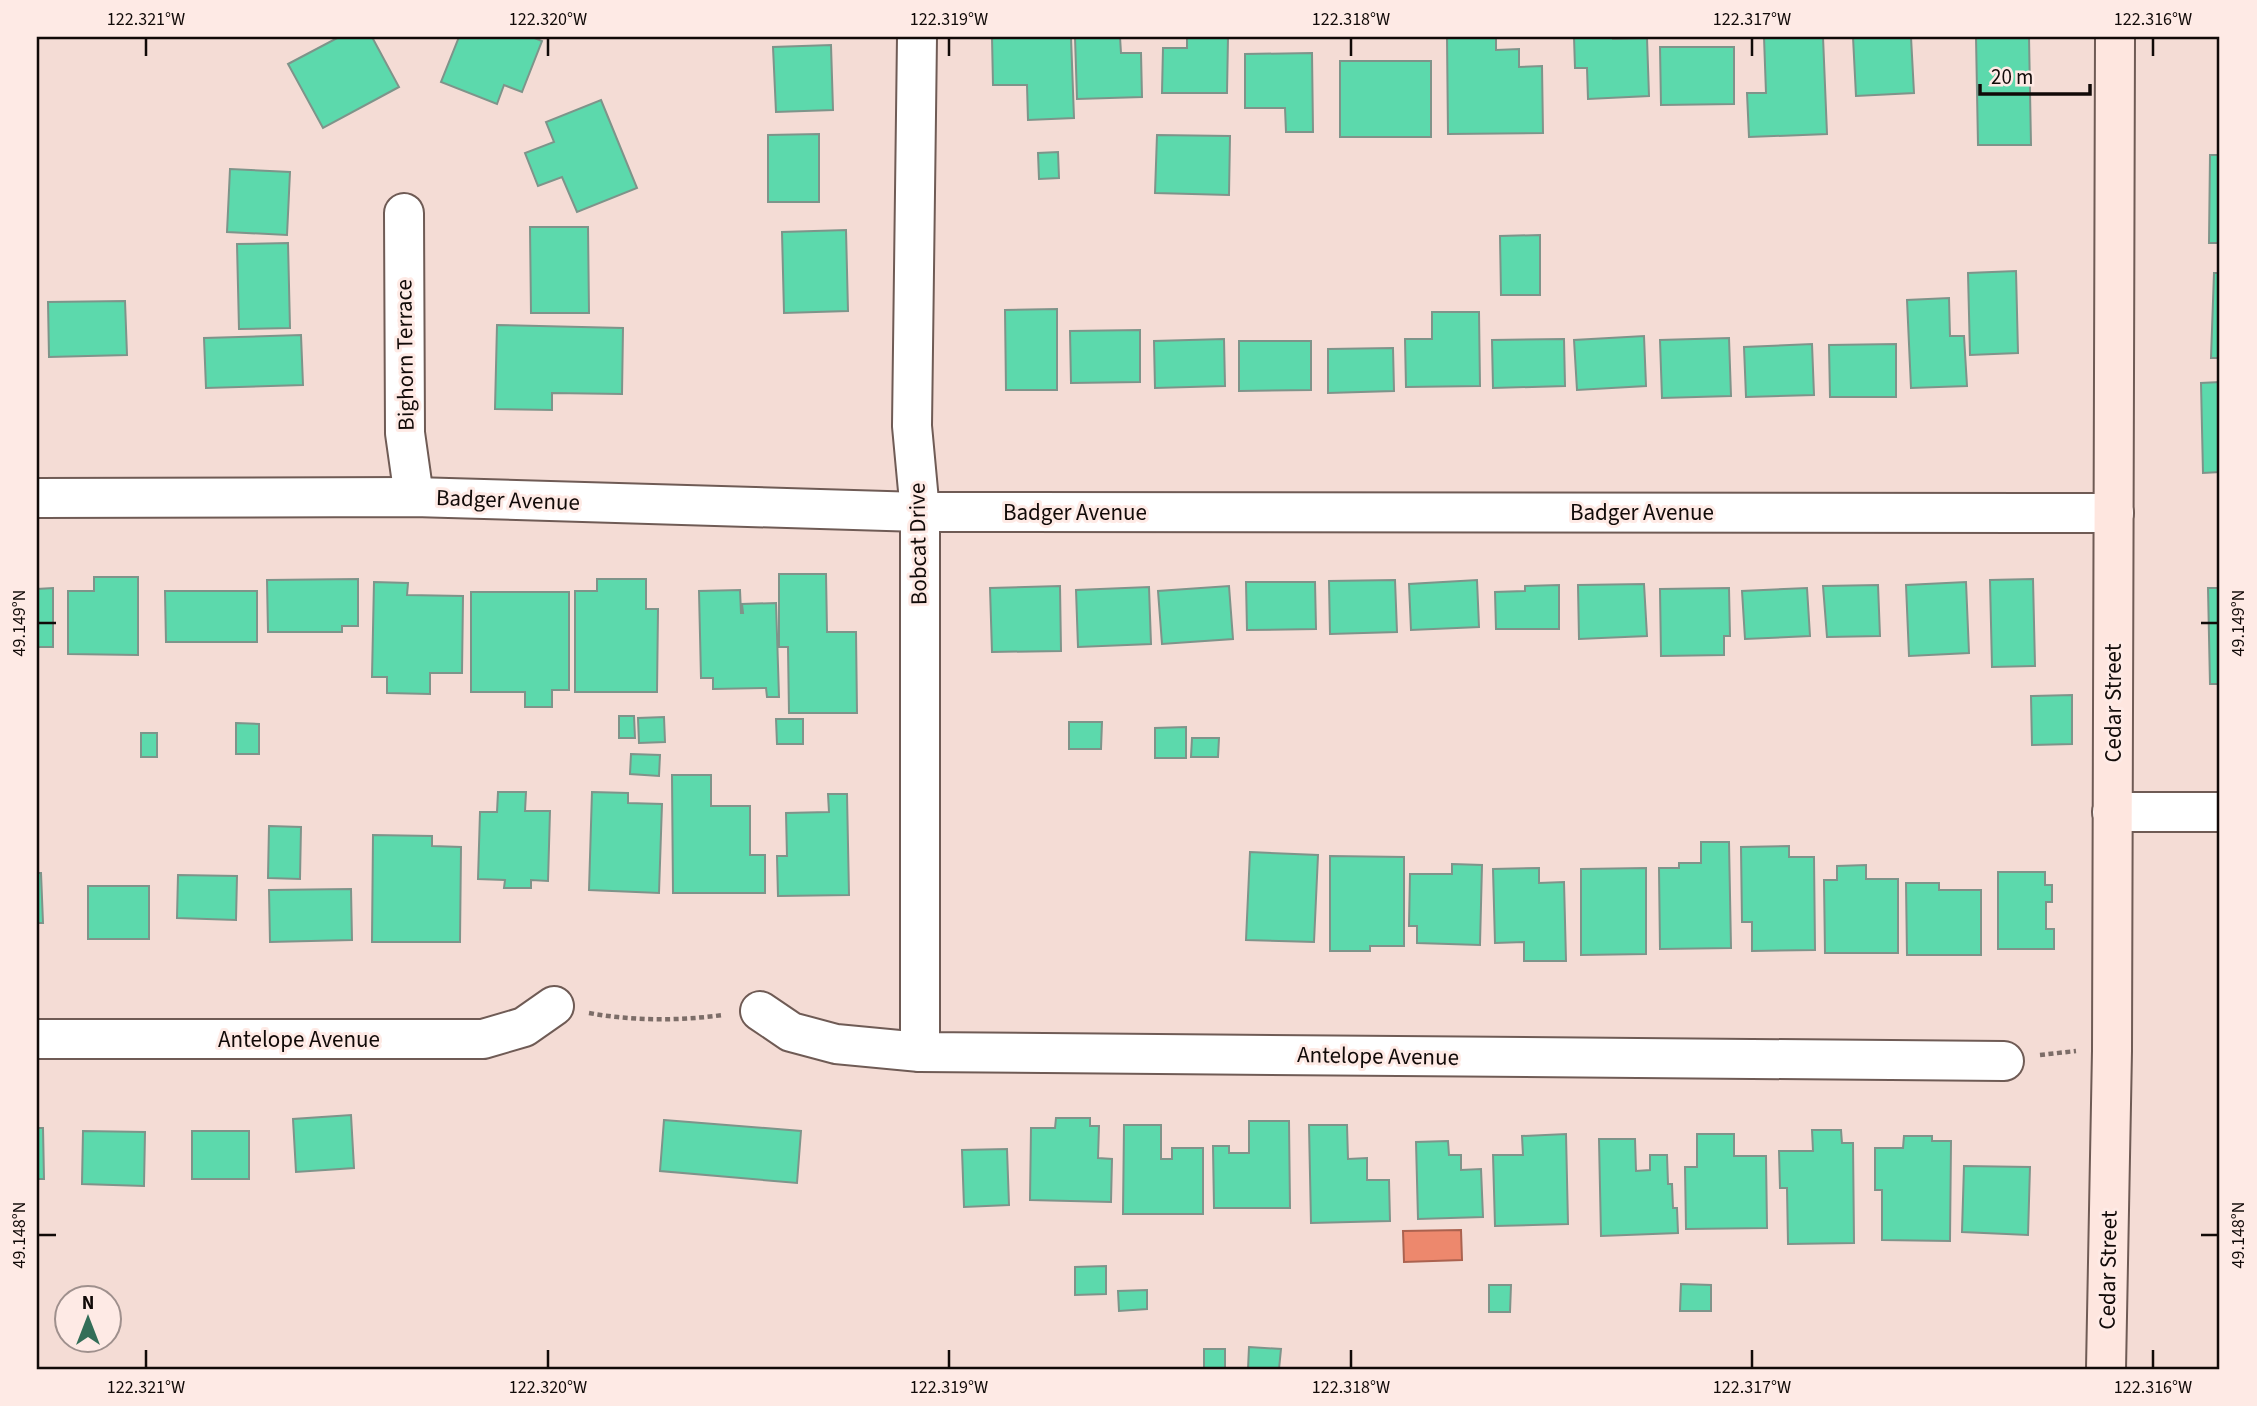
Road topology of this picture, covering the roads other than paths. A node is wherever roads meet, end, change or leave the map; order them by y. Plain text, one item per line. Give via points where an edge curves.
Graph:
1 (917, 37) edge
2 (2115, 37) edge
3 (404, 213) dead end
4 (414, 497) junction
5 (37, 498) edge
6 (920, 512) junction
7 (2114, 513) junction
8 (2112, 812) junction
9 (2220, 812) edge
10 (554, 1006) road end
11 (760, 1011) road end
12 (37, 1040) edge
13 (920, 1052) junction
14 (2004, 1062) road end
15 (2106, 1369) edge

1 - 6 street, Bobcat Drive via 912,426
2 - 7 main road, Cedar Street
3 - 4 street, Bighorn Terrace via 405,433
4 - 5 street, Badger Avenue
4 - 6 street, Badger Avenue
6 - 7 street, Badger Avenue
6 - 13 street, Bobcat Drive
7 - 8 main road, Cedar Street
8 - 9 street
8 - 15 main road, Cedar Street
10 - 12 street, Antelope Avenue via 524,1027 483,1039
11 - 13 street, Antelope Avenue via 791,1032 836,1044
13 - 14 street, Antelope Avenue

